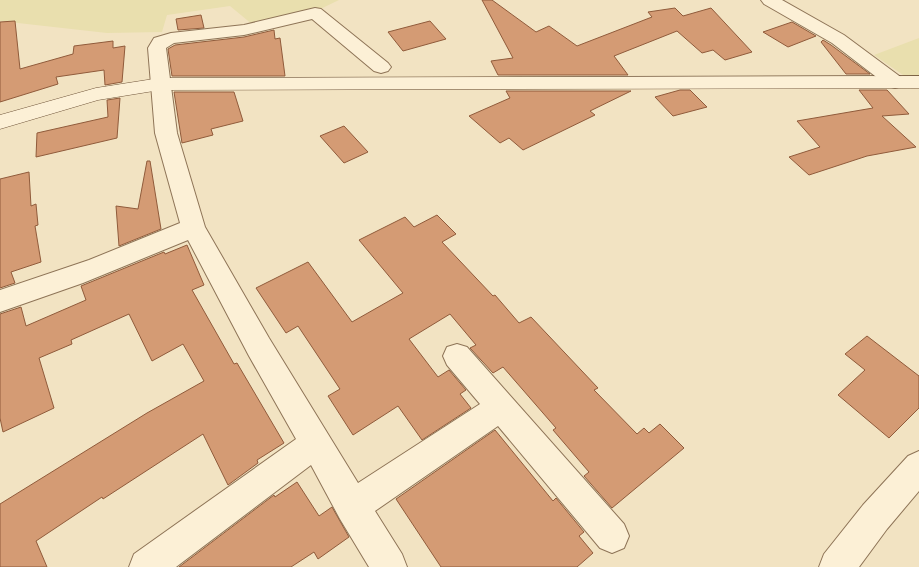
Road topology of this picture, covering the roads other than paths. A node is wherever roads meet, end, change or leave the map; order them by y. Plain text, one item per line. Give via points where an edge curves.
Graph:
1 (770, 0) edge
2 (380, 67) dead end
3 (895, 82) junction
4 (919, 82) edge
5 (160, 84) junction
6 (0, 122) edge
7 (193, 227) junction
8 (0, 301) edge
9 (457, 356) dead end
10 (500, 407) junction
11 (316, 443) junction
12 (917, 472) edge
13 (352, 507) junction
14 (612, 536) dead end
15 (148, 567) edge
16 (389, 567) edge
17 (837, 567) edge

1 - 3 street via 838,39
2 - 5 street via 315,13 244,30 163,41 157,48
3 - 4 street
3 - 5 street
5 - 6 street via 96,94
5 - 7 street via 166,133
7 - 8 street via 139,251
7 - 11 street
9 - 10 street
10 - 13 street
10 - 14 street
11 - 13 street
11 - 15 street
12 - 17 street via 875,517
13 - 16 street

